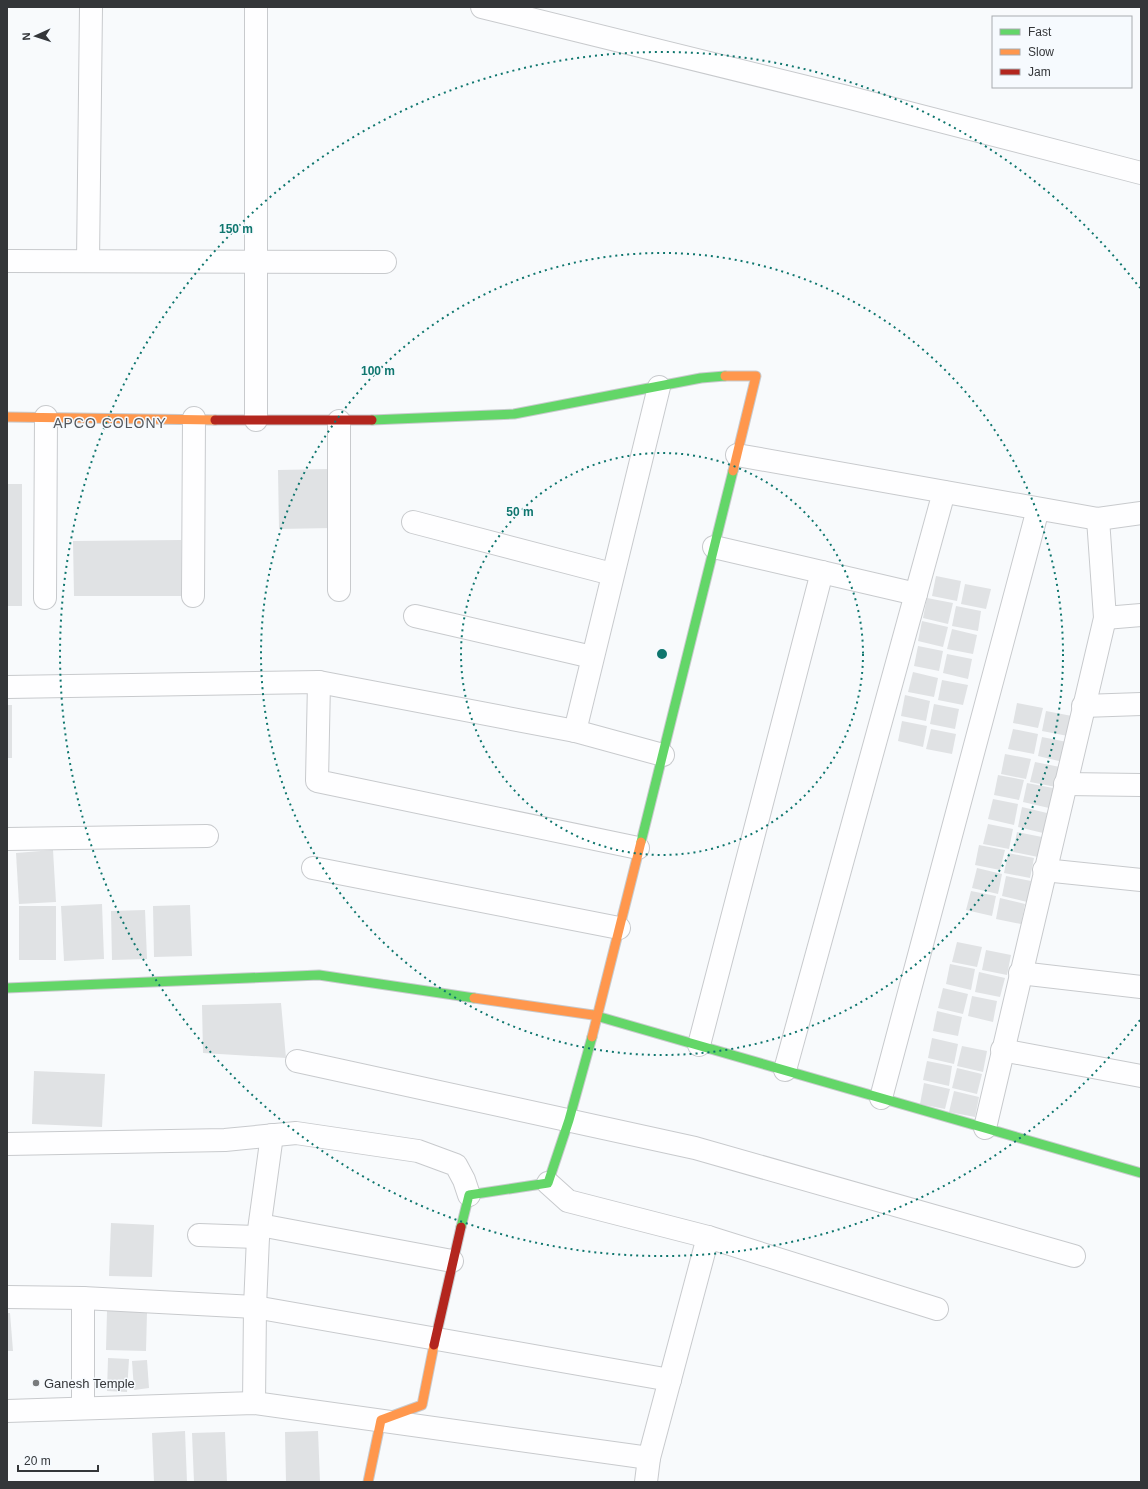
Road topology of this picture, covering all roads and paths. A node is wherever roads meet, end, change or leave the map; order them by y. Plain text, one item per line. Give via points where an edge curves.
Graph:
1 (91, 7) edge
2 (256, 7) edge
3 (482, 7) edge
4 (1141, 173) edge
5 (7, 261) edge
6 (88, 261) junction
7 (255, 262) junction
8 (385, 262) dead end
9 (658, 387) junction
10 (7, 417) edge
11 (46, 417) junction
12 (194, 418) junction
13 (256, 420) junction
14 (339, 421) junction
15 (737, 455) junction
16 (944, 492) junction
17 (1038, 509) junction
18 (1141, 514) edge
19 (1098, 519) junction
20 (413, 522) dead end
21 (714, 547) junction
22 (822, 572) junction
23 (612, 574) junction
24 (339, 590) dead end
25 (916, 594) junction
26 (193, 596) dead end
27 (45, 598) dead end
28 (1141, 615) edge
29 (415, 616) dead end
30 (1104, 618) junction
31 (592, 657) junction
32 (319, 682) junction
33 (7, 687) edge
34 (1141, 704) edge
35 (1083, 706) junction
36 (575, 731) junction
37 (663, 755) junction
38 (1065, 784) junction
39 (1141, 785) edge
40 (207, 836) dead end
41 (7, 839) edge
42 (638, 848) junction
43 (313, 868) dead end
44 (1044, 870) junction
45 (1141, 880) edge
46 (619, 928) junction
47 (1020, 973) junction
48 (1141, 987) edge
49 (7, 988) edge
50 (598, 1016) junction
51 (699, 1045) junction
52 (1002, 1050) junction
53 (297, 1061) dead end
54 (785, 1070) junction
55 (1141, 1076) edge
56 (881, 1098) junction
57 (569, 1120) junction
58 (984, 1128) junction
59 (272, 1135) junction
60 (7, 1144) edge
61 (1141, 1173) edge
62 (548, 1183) junction
63 (469, 1195) junction
64 (259, 1231) junction
65 (199, 1235) dead end
66 (708, 1237) junction
67 (1074, 1256) dead end
68 (452, 1261) junction
69 (7, 1297) edge
70 (83, 1298) junction
71 (255, 1307) junction
72 (937, 1309) dead end
73 (437, 1339) junction
74 (670, 1380) junction
75 (254, 1403) junction
76 (83, 1408) junction
77 (7, 1411) edge
78 (380, 1420) junction
79 (649, 1458) junction
80 (368, 1482) edge
81 (646, 1482) edge

1 - 6 street
2 - 7 street
3 - 4 street
5 - 6 street
6 - 7 street
7 - 8 street
7 - 13 street
9 - 14 street via 514,414
9 - 15 street via 701,378 756,376
9 - 23 street
10 - 11 street
11 - 12 street
11 - 27 street
12 - 13 street
12 - 26 street
13 - 14 street
14 - 24 street
15 - 16 street
15 - 21 street
16 - 17 street
16 - 25 street
17 - 19 street
17 - 56 street
18 - 19 street
19 - 30 street
20 - 23 street
21 - 22 street
21 - 37 street
22 - 25 street
22 - 51 street
23 - 31 street
25 - 54 street
28 - 30 street
29 - 31 street
30 - 35 street
31 - 36 street
32 - 33 street
32 - 36 street
32 - 42 street via 317,780
34 - 35 street
35 - 38 street
36 - 37 street
37 - 42 street
38 - 39 street
38 - 44 street
40 - 41 street
42 - 46 street
43 - 46 street
44 - 45 street
44 - 47 street
46 - 50 street
47 - 48 street
47 - 52 street
49 - 50 street via 318,975
50 - 51 street
50 - 57 street
51 - 54 street
52 - 55 street
52 - 58 street
53 - 57 street
54 - 56 street
56 - 58 street
57 - 62 street
57 - 67 street via 695,1148
58 - 61 street
59 - 60 street via 225,1140
59 - 63 street via 296,1132 418,1151 456,1165
59 - 64 street
62 - 63 street
62 - 66 street via 568,1201
63 - 68 street
64 - 65 street
64 - 68 street
64 - 71 street
66 - 72 street
66 - 74 street
68 - 73 street
69 - 70 street
70 - 71 street
70 - 76 street
71 - 73 street
71 - 75 street
73 - 74 street
73 - 78 street via 422,1405
74 - 79 street
75 - 76 street
75 - 78 street
76 - 77 street
78 - 79 street
78 - 80 street
79 - 81 street

